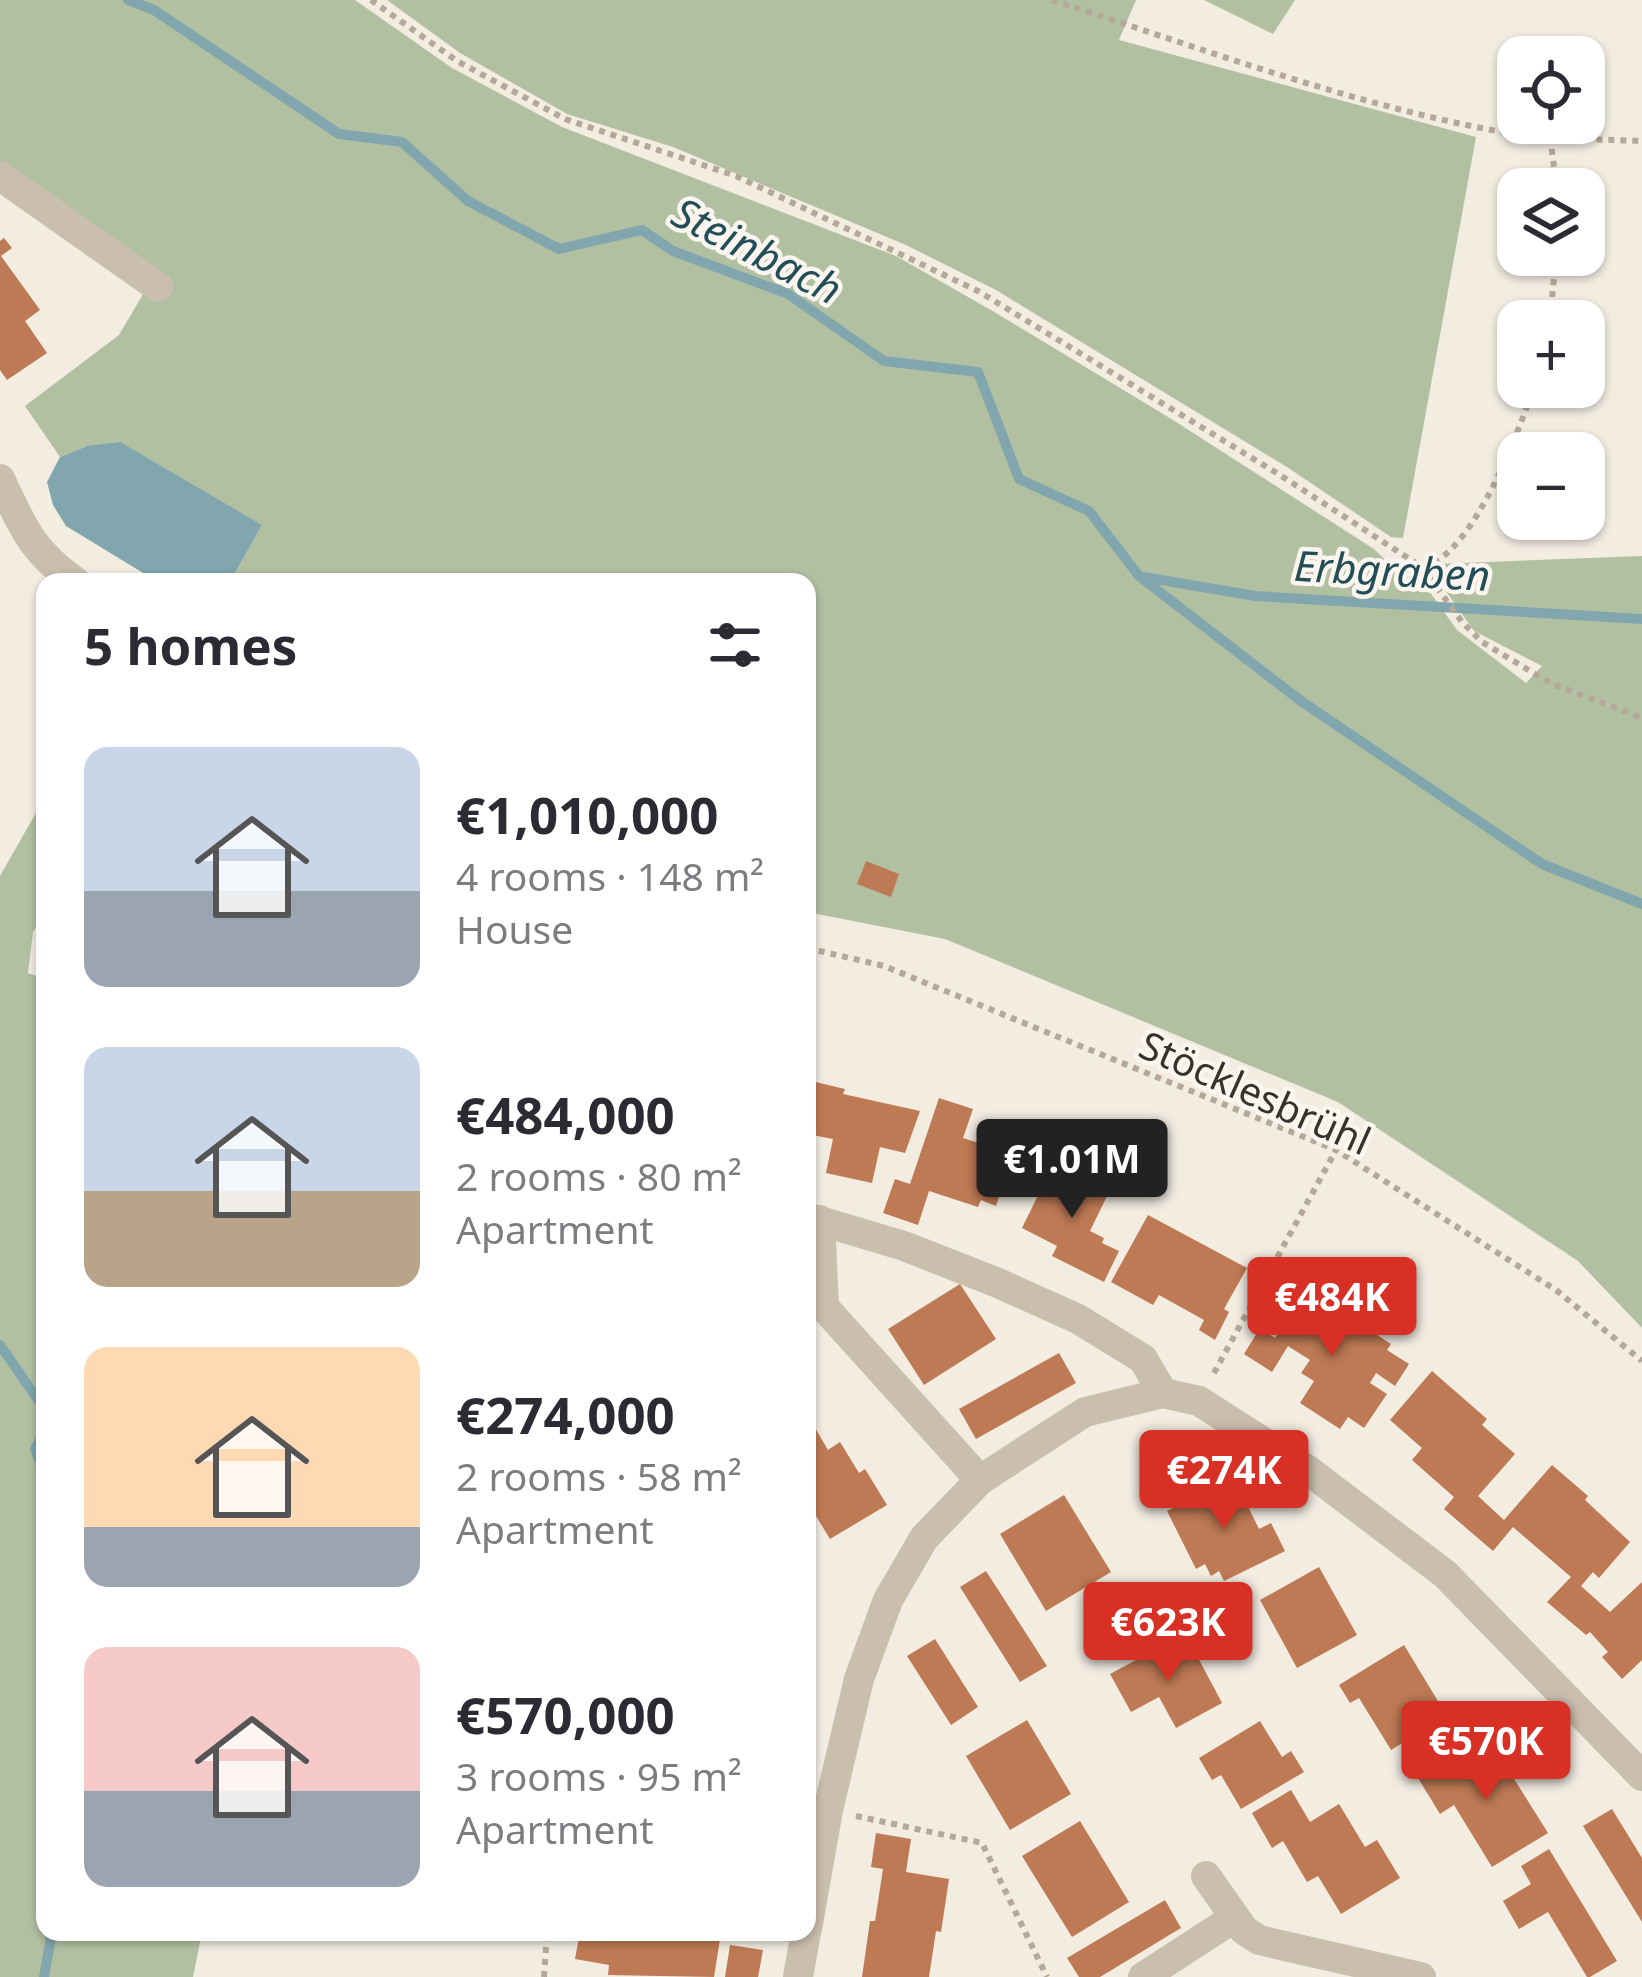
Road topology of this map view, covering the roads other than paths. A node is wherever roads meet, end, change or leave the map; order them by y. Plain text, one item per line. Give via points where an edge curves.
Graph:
1 (0, 176) edge
2 (158, 287) dead end
3 (0, 479) edge
4 (0, 516) edge
5 (28, 538) junction
6 (63, 573) edge
7 (816, 1219) edge
8 (816, 1236) edge
9 (1163, 1393) junction
10 (980, 1480) junction
11 (1642, 1776) edge
12 (1206, 1876) dead end
13 (816, 1879) edge
14 (1234, 1918) junction
15 (805, 1941) edge
16 (798, 1977) edge
17 (1143, 1977) edge
18 (1421, 1977) edge

1 - 2 street
3 - 5 street
4 - 5 street
5 - 6 street
7 - 9 street via 1078,1319 1143,1359
8 - 10 street via 824,1307
9 - 10 street via 1085,1412
9 - 11 street via 1198,1401 1309,1471 1445,1574
10 - 13 street via 924,1538 888,1600 859,1679
12 - 14 street
14 - 17 street
14 - 18 street via 1259,1940
15 - 16 street

